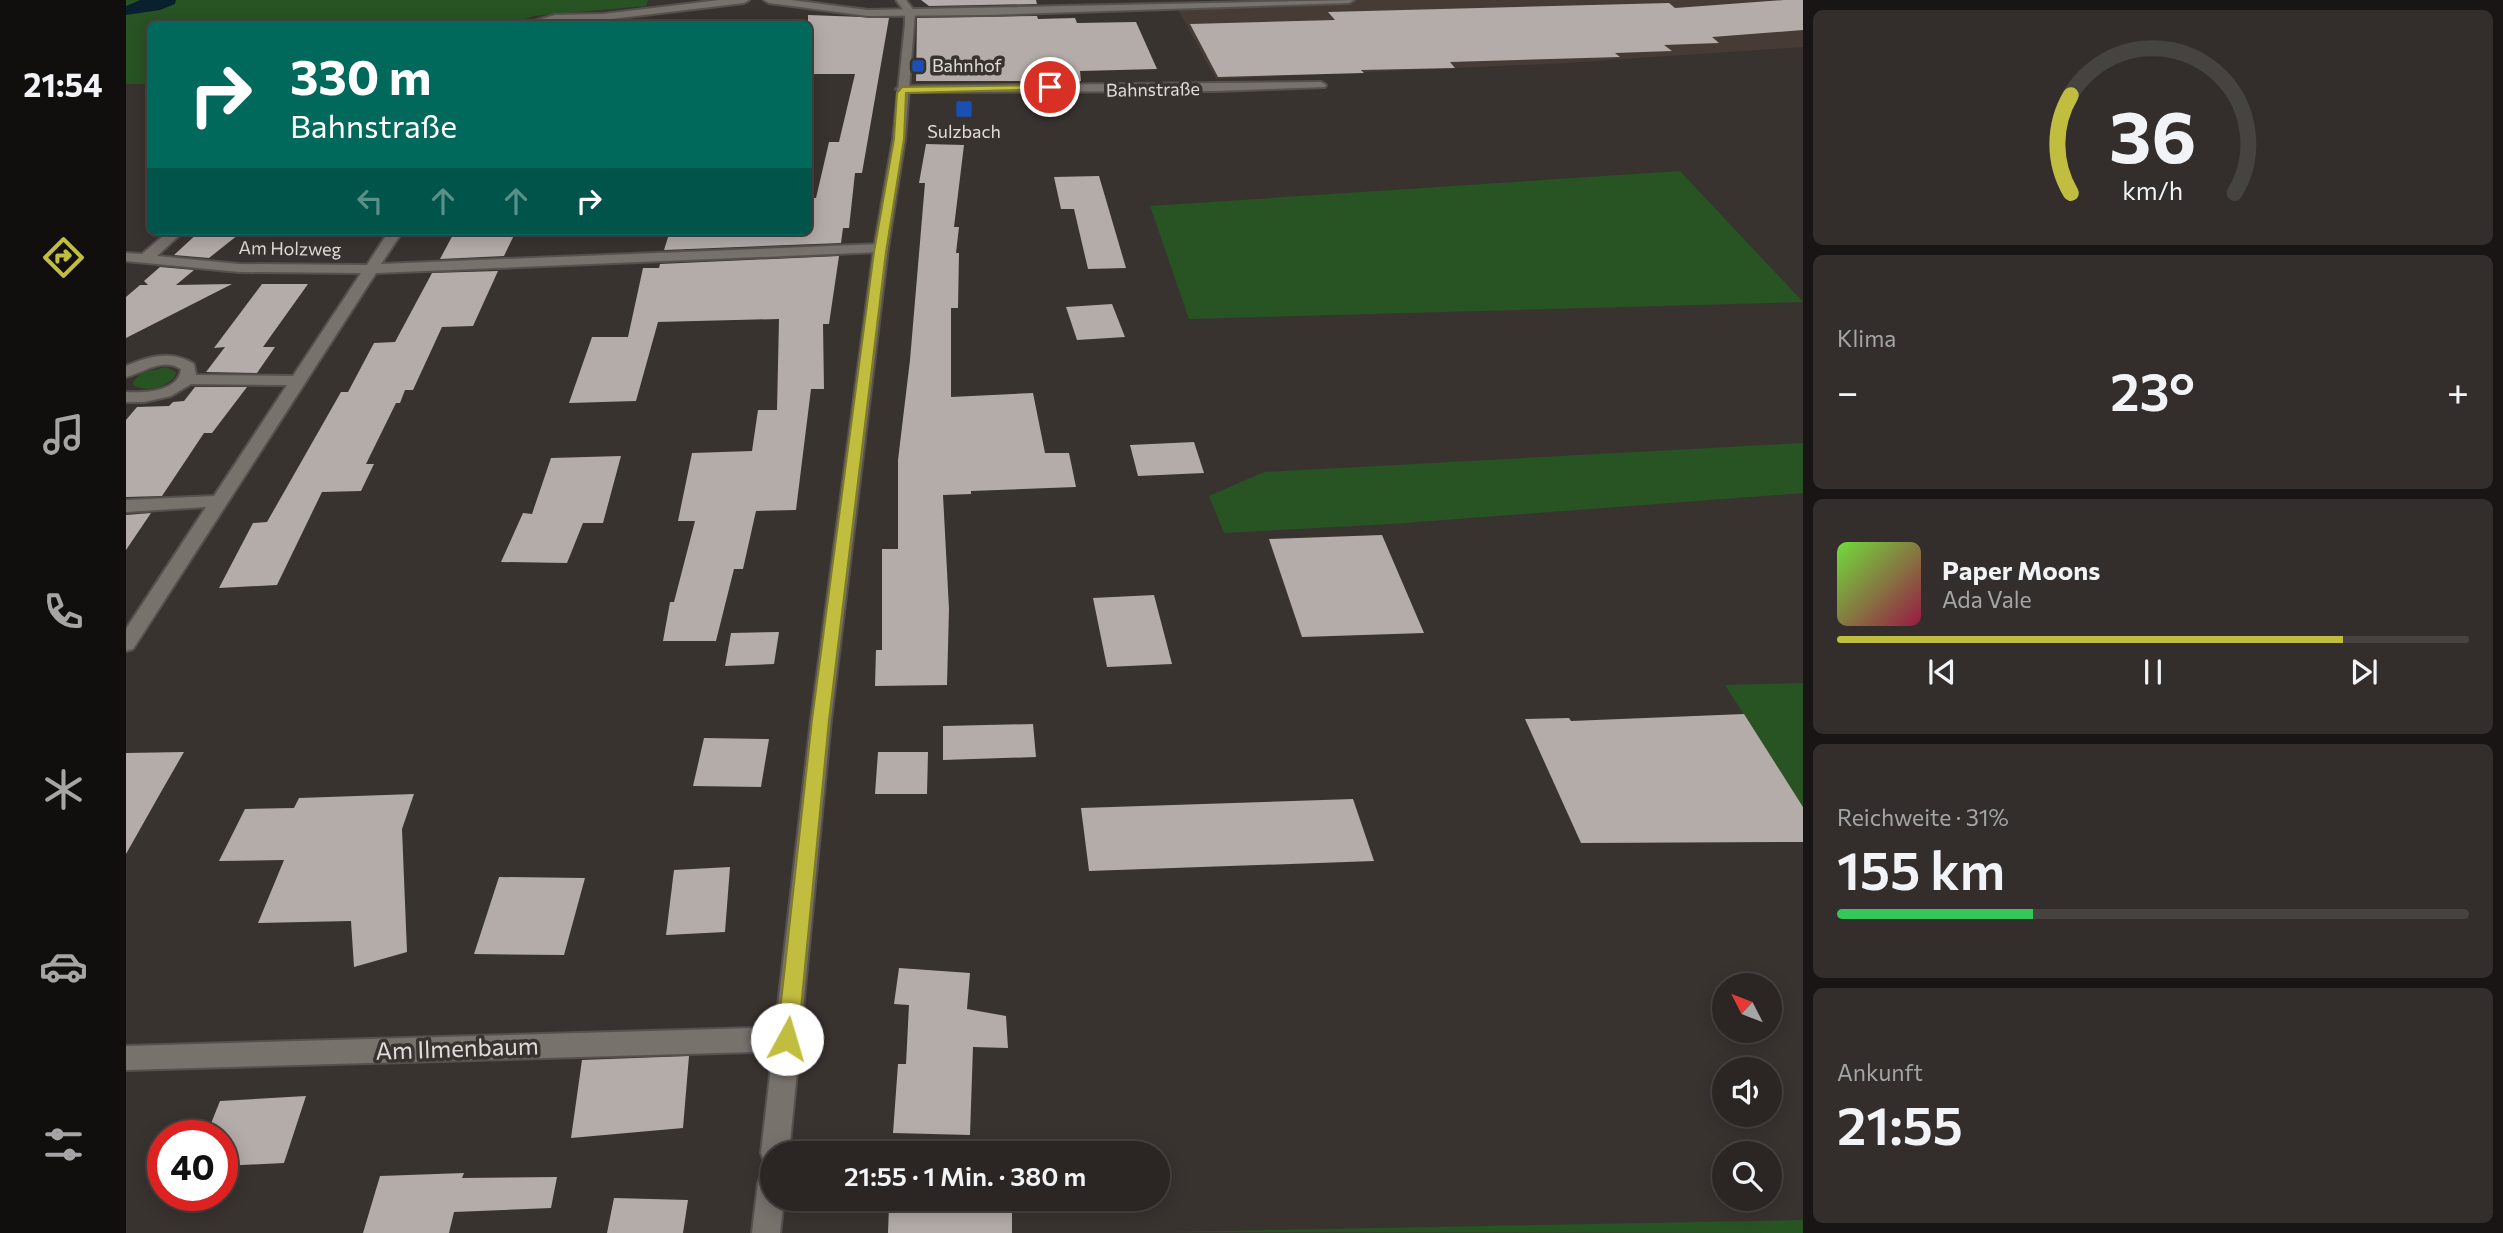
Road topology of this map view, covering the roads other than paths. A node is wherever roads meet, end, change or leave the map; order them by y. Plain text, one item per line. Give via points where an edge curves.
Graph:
1 (744, 0) edge
2 (769, 0) edge
3 (901, 0) edge
4 (1349, 0) edge
5 (910, 12) junction
6 (542, 21) edge
7 (1321, 85) dead end
8 (902, 89) junction
9 (172, 235) edge
10 (393, 235) edge
11 (881, 248) junction
12 (126, 257) edge
13 (145, 259) junction
14 (371, 268) junction
15 (126, 372) edge
16 (186, 379) junction
17 (300, 382) junction
18 (126, 397) edge
19 (219, 501) junction
20 (126, 506) edge
21 (126, 644) edge
22 (787, 1039) junction
23 (126, 1058) edge
24 (776, 1141) edge
25 (769, 1211) edge
26 (766, 1233) edge

1 - 6 street
2 - 5 street via 801,10
3 - 5 street
4 - 5 street
5 - 8 street
7 - 8 street, Bahnstraße
8 - 11 street via 899,139
9 - 13 street
10 - 14 street, Am Holzweg
11 - 14 street, Am Holzweg
11 - 22 street via 821,720
12 - 13 street, Am Holzweg
13 - 14 street, Am Holzweg via 239,268
14 - 17 street
15 - 16 street via 150,362 174,360 189,367
16 - 17 street
16 - 18 street via 159,395
17 - 19 street
19 - 20 street
19 - 21 street
22 - 23 street, Am Ilmenbaum
22 - 24 street
25 - 26 street

